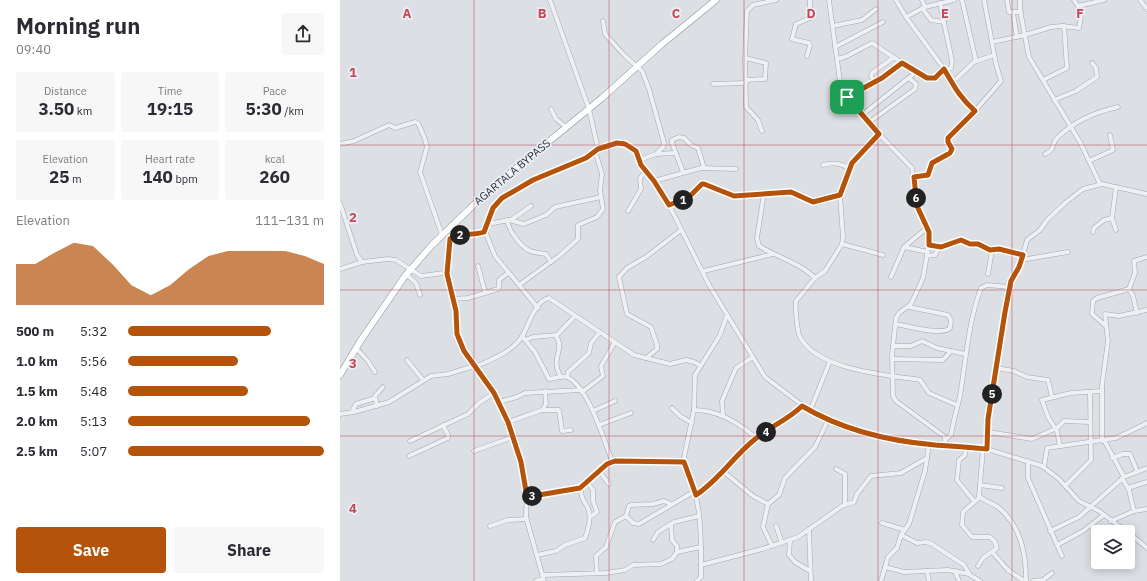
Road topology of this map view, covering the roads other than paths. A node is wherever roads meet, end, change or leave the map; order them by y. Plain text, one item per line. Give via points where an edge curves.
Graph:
1 (550, 0) edge
2 (716, 0) edge
3 (776, 0) edge
4 (810, 0) edge
5 (829, 0) edge
6 (896, 0) edge
7 (922, 0) edge
8 (954, 0) edge
9 (962, 0) edge
10 (984, 0) edge
11 (1007, 0) edge
12 (1020, 0) edge
13 (1074, 0) edge
14 (1104, 0) edge
15 (1140, 0) edge
16 (762, 2) edge
17 (940, 3) junction
18 (1078, 6) junction
19 (924, 7) junction
20 (876, 10) dead end
21 (1147, 10) edge
22 (1021, 12) junction
23 (1013, 13) junction
24 (906, 17) junction
25 (603, 21) dead end
26 (883, 22) dead end
27 (944, 22) junction
28 (833, 26) junction
29 (1064, 26) junction
30 (1025, 35) junction
31 (1017, 37) junction
32 (992, 42) junction
33 (835, 47) junction
34 (994, 55) junction
35 (807, 56) dead end
36 (745, 58) junction
37 (893, 58) junction
38 (836, 59) junction
39 (976, 61) junction
40 (902, 63) junction
41 (1092, 63) dead end
42 (637, 66) junction
43 (945, 69) junction
44 (916, 72) junction
45 (909, 78) junction
46 (1043, 80) junction
47 (746, 81) junction
48 (875, 82) junction
49 (713, 84) dead end
50 (951, 84) junction
51 (847, 97) junction
52 (1054, 100) junction
53 (1118, 107) dead end
54 (551, 109) dead end
55 (589, 109) junction
56 (975, 111) junction
57 (862, 115) junction
58 (868, 123) junction
59 (566, 126) junction
60 (1070, 127) junction
61 (762, 131) dead end
62 (879, 134) junction
63 (1110, 135) dead end
64 (340, 144) edge
65 (596, 150) junction
66 (675, 153) junction
67 (656, 154) junction
68 (1045, 154) dead end
69 (639, 160) junction
70 (1089, 161) junction
71 (823, 165) dead end
72 (704, 168) junction
73 (736, 169) dead end
74 (850, 170) junction
75 (645, 172) junction
76 (683, 172) junction
77 (914, 177) junction
78 (654, 181) junction
79 (1100, 184) junction
80 (1116, 187) junction
81 (764, 193) junction
82 (1147, 194) edge
83 (840, 195) junction
84 (601, 197) junction
85 (340, 203) edge
86 (669, 205) junction
87 (531, 206) dead end
88 (628, 210) dead end
89 (1112, 218) junction
90 (509, 220) junction
91 (488, 224) junction
92 (928, 227) junction
93 (681, 230) junction
94 (1116, 230) dead end
95 (485, 231) junction
96 (1093, 232) dead end
97 (442, 235) junction
98 (842, 244) junction
99 (929, 245) junction
100 (904, 247) junction
101 (939, 247) junction
102 (992, 250) junction
103 (1068, 252) dead end
104 (774, 254) junction
105 (883, 254) dead end
106 (928, 254) junction
107 (1023, 255) junction
108 (1147, 257) edge
109 (1021, 260) junction
110 (362, 262) junction
111 (551, 262) junction
112 (478, 266) dead end
113 (340, 269) edge
114 (408, 271) junction
115 (704, 271) junction
116 (508, 273) junction
117 (447, 274) junction
118 (988, 274) dead end
119 (891, 277) dead end
120 (815, 278) junction
121 (519, 285) junction
122 (1010, 287) junction
123 (1129, 289) junction
124 (485, 292) junction
125 (420, 295) dead end
126 (453, 299) junction
127 (909, 306) junction
128 (538, 308) junction
129 (1147, 310) edge
130 (1137, 313) junction
131 (727, 315) junction
132 (575, 316) junction
133 (896, 324) junction
134 (1106, 326) junction
135 (600, 332) junction
136 (522, 336) junction
137 (556, 336) junction
138 (525, 340) junction
139 (615, 342) junction
140 (894, 346) junction
141 (356, 348) junction
142 (951, 351) junction
143 (965, 354) junction
144 (753, 357) junction
145 (646, 358) junction
146 (892, 359) junction
147 (407, 360) dead end
148 (830, 361) junction
149 (474, 366) junction
150 (701, 366) junction
151 (996, 368) junction
152 (375, 372) dead end
153 (340, 375) edge
154 (893, 376) junction
155 (561, 377) junction
156 (567, 377) junction
157 (423, 380) junction
158 (383, 387) dead end
159 (545, 391) junction
160 (582, 391) junction
161 (1102, 391) junction
162 (1090, 392) junction
163 (494, 393) junction
164 (1052, 397) junction
165 (375, 398) junction
166 (615, 401) dead end
167 (499, 402) junction
168 (957, 405) junction
169 (377, 406) junction
170 (802, 406) junction
171 (672, 408) dead end
172 (542, 410) junction
173 (694, 410) junction
174 (810, 411) junction
175 (352, 412) junction
176 (593, 412) junction
177 (631, 413) dead end
178 (340, 414) edge
179 (723, 416) junction
180 (828, 420) junction
181 (508, 422) junction
182 (1089, 422) junction
183 (692, 423) junction
184 (1147, 423) edge
185 (443, 425) junction
186 (599, 425) junction
187 (1056, 428) junction
188 (572, 430) dead end
189 (989, 432) junction
190 (513, 437) junction
191 (756, 438) junction
192 (946, 439) junction
193 (1103, 440) junction
194 (410, 441) dead end
195 (1090, 443) junction
196 (929, 444) junction
197 (945, 446) junction
198 (1060, 446) junction
199 (966, 447) junction
200 (985, 449) junction
201 (474, 451) dead end
202 (409, 456) dead end
203 (927, 458) junction
204 (1112, 458) junction
205 (612, 461) junction
206 (1028, 461) junction
207 (683, 462) junction
208 (1044, 467) junction
209 (1147, 468) edge
210 (836, 469) dead end
211 (599, 471) junction
212 (724, 472) junction
213 (1137, 472) junction
214 (1123, 478) junction
215 (587, 482) junction
216 (1147, 482) edge
217 (609, 484) dead end
218 (980, 485) junction
219 (1065, 486) junction
220 (580, 488) junction
221 (1002, 488) dead end
222 (1128, 488) junction
223 (696, 493) junction
224 (527, 497) junction
225 (980, 497) junction
226 (974, 501) junction
227 (655, 504) junction
228 (671, 504) junction
229 (768, 504) junction
230 (845, 505) junction
231 (1090, 508) junction
232 (1147, 509) edge
233 (1134, 511) junction
234 (657, 512) junction
235 (1104, 515) junction
236 (626, 516) junction
237 (699, 516) junction
238 (590, 517) junction
239 (527, 519) junction
240 (1111, 521) junction
241 (882, 523) dead end
242 (670, 524) junction
243 (1117, 525) edge
244 (490, 526) dead end
245 (776, 526) dead end
246 (809, 530) junction
247 (905, 530) junction
248 (1050, 531) junction
249 (901, 535) junction
250 (1135, 538) edge
251 (653, 540) dead end
252 (790, 540) junction
253 (782, 543) junction
254 (1057, 545) junction
255 (772, 546) junction
256 (701, 547) junction
257 (1146, 547) edge
258 (677, 552) junction
259 (993, 553) junction
260 (537, 555) junction
261 (1062, 556) dead end
262 (701, 565) junction
263 (978, 566) dead end
264 (885, 567) junction
265 (810, 571) junction
266 (927, 571) junction
267 (955, 571) junction
268 (597, 573) junction
269 (1052, 573) dead end
270 (969, 574) junction
271 (543, 578) edge
272 (700, 580) edge
273 (536, 581) edge
274 (811, 581) edge
275 (881, 581) edge
276 (929, 581) edge
277 (959, 581) edge
278 (980, 581) edge
279 (1025, 581) edge
280 (1033, 581) edge

1 - 55 street
2 - 42 highway, AGARTALA BYPASS
3 - 16 street
4 - 35 street via 810,20 796,24 792,39 810,44
5 - 28 street
6 - 24 street
7 - 19 street
8 - 17 street
9 - 39 street
10 - 32 street
11 - 23 street via 1009,12
12 - 22 street
13 - 18 street
14 - 18 street
15 - 21 street
16 - 36 street via 751,6 747,11
17 - 19 street
17 - 27 street
18 - 29 street via 1081,16 1079,28
19 - 24 street
19 - 27 street via 931,20
20 - 28 street via 860,21
22 - 23 street
22 - 30 street
23 - 31 street
24 - 43 street
25 - 42 street via 605,34
26 - 33 street
27 - 43 street via 952,61 951,68
28 - 33 street
29 - 30 street
29 - 46 street via 1068,68
30 - 31 street
30 - 46 street via 1029,57
31 - 32 street
32 - 34 street
33 - 38 street
34 - 39 street
34 - 56 street via 1001,81
36 - 47 street
36 - 47 street via 760,60 767,66 765,79
37 - 38 street via 872,43
37 - 40 street
37 - 48 street via 872,73
38 - 51 street via 839,78
39 - 50 street
40 - 44 street
40 - 48 street
41 - 52 street via 1096,68 1097,77 1076,91
42 - 55 highway, AGARTALA BYPASS
42 - 67 street via 642,71 649,89 663,140 663,147
43 - 44 street via 933,78 925,78
43 - 50 street
44 - 45 street
45 - 57 street
45 - 58 street via 916,84 916,89
46 - 52 street
47 - 49 street
47 - 61 street via 746,107 758,120
48 - 51 street
50 - 56 street
51 - 57 street
52 - 60 street
53 - 60 street via 1086,116
54 - 59 street via 556,118
55 - 59 highway, AGARTALA BYPASS
55 - 65 street
56 - 77 street via 948,138 952,149 950,153 932,163 928,175
57 - 58 street
58 - 62 street
59 - 97 highway, AGARTALA BYPASS via 486,193
60 - 68 street via 1057,138 1051,152
60 - 70 street
62 - 74 street via 855,160
62 - 77 street via 912,168
63 - 70 street via 1113,150
64 - 97 street via 354,141 389,124 395,128 418,123 427,147 420,172
65 - 69 street via 617,143 625,144 636,151
65 - 84 street via 602,174
65 - 91 street via 586,158 533,180 502,198 493,208
66 - 67 street
66 - 72 street via 672,140 684,138 698,148
66 - 76 street
67 - 69 street
69 - 75 street
70 - 79 street
71 - 74 street via 844,165
72 - 73 street
72 - 76 street
74 - 83 street
75 - 78 street
75 - 88 street via 640,178 641,189
76 - 78 street
77 - 92 street via 917,206
78 - 86 street
79 - 80 street
79 - 107 street via 1083,189 1065,203 1027,240
80 - 82 street
80 - 89 street
81 - 83 street via 791,192 813,202
81 - 86 street via 734,196 702,184 688,198
81 - 104 street via 757,238 759,246
83 - 98 street via 844,237
84 - 90 street via 554,207 548,214 524,224
84 - 111 street via 603,209 598,216 578,225 578,239
85 - 110 street via 357,255
86 - 93 street
87 - 90 street via 527,211
89 - 94 street
89 - 96 street via 1103,221
90 - 91 street
90 - 111 street via 509,227 521,243 530,250 546,254
91 - 95 street
92 - 99 street
92 - 100 street
93 - 115 street
93 - 145 street via 627,268 619,277 627,314 651,327 657,345 657,349
95 - 116 street via 495,256
95 - 117 street via 450,239
97 - 114 highway, AGARTALA BYPASS
98 - 105 street
98 - 120 street via 825,271
99 - 101 street
99 - 106 street
100 - 106 street
100 - 119 street
101 - 102 street via 961,240
101 - 106 street via 935,255
102 - 107 street via 999,249
102 - 118 street
103 - 109 street
104 - 115 street
104 - 120 street via 804,269
106 - 127 street via 923,278
107 - 109 street
108 - 123 street via 1134,261 1135,272
109 - 122 street
110 - 113 street
110 - 114 street via 391,259 399,261
111 - 121 street
112 - 124 street
114 - 117 street via 421,276
114 - 125 street
114 - 141 highway, AGARTALA BYPASS
115 - 131 street
116 - 121 street
116 - 124 street via 499,280 498,289
117 - 126 street
120 - 148 street via 796,301 799,333 814,353
121 - 128 street
122 - 143 street via 987,285 981,288
122 - 151 street
123 - 130 street
123 - 134 street via 1093,301 1093,315
124 - 126 street via 468,298
126 - 149 street via 460,343
127 - 133 street via 899,313
127 - 133 street via 916,310 948,316 951,320 950,328 947,331 933,331
128 - 132 street via 549,298
128 - 136 street
129 - 130 street
130 - 134 street via 1119,316 1106,314
131 - 144 street
131 - 150 street via 720,335
132 - 135 street
132 - 137 street
133 - 140 street
134 - 161 street via 1108,341
135 - 139 street
135 - 156 street via 591,342 589,353 568,372
136 - 138 street
136 - 149 street via 507,351
137 - 138 street
137 - 155 street via 560,344 556,367
138 - 155 street via 535,352 547,378
139 - 145 street
139 - 160 street via 601,366 603,376
140 - 142 street via 908,346 922,341
140 - 146 street
141 - 152 street
141 - 153 highway, AGARTALA BYPASS
142 - 143 street
142 - 146 street via 942,360
143 - 168 street
144 - 170 street via 767,378
144 - 179 street via 736,368 722,401
145 - 150 street via 670,364 685,360
146 - 154 street
147 - 157 street
148 - 154 street
148 - 174 street
149 - 157 street
149 - 163 street
150 - 173 street via 696,375
151 - 164 street via 1048,380
151 - 189 street via 988,419
154 - 168 street via 920,380 929,393
154 - 192 street via 893,396 896,401
155 - 156 street
156 - 160 street
157 - 169 street via 392,400
158 - 165 street
159 - 160 street
159 - 167 street via 523,393
159 - 172 street via 546,404
160 - 176 street
161 - 162 street
161 - 193 street
162 - 164 street
162 - 182 street
163 - 167 street
163 - 185 street via 468,414
164 - 187 street via 1042,401 1048,417
165 - 169 street
165 - 175 street via 356,404
166 - 176 street
167 - 181 street
168 - 192 street via 951,435
169 - 175 street
170 - 174 street
170 - 191 street
171 - 183 street
172 - 181 street
172 - 188 street via 559,410 562,431
173 - 179 street
173 - 183 street
174 - 180 street
175 - 178 street
176 - 186 street
177 - 186 street
179 - 191 street
180 - 196 street via 859,432
180 - 229 street via 815,447 785,478 778,495
181 - 190 street
182 - 187 street via 1064,421
182 - 195 street
183 - 207 street
184 - 193 street via 1119,437
185 - 194 street
185 - 202 street via 448,438
186 - 205 street
187 - 189 street via 1032,440
187 - 198 street
189 - 200 street
190 - 201 street
190 - 224 street via 521,462
191 - 212 street
192 - 197 street
193 - 195 street
193 - 204 street
195 - 198 street
195 - 219 street via 1091,460
196 - 197 street
196 - 203 street
197 - 199 street
198 - 208 street via 1047,448
199 - 200 street
199 - 226 street via 965,455 959,460 957,480
200 - 206 street
200 - 218 street
203 - 230 street via 901,473 871,476 854,502
203 - 247 street via 909,524
204 - 213 street via 1130,454
204 - 214 street
205 - 207 street
205 - 211 street
206 - 208 street
206 - 248 street via 1028,478
207 - 223 street
208 - 219 street
209 - 213 street
210 - 230 street via 845,474
211 - 215 street
211 - 217 street
212 - 223 street via 712,484
212 - 229 street via 753,496
213 - 214 street
214 - 222 street
214 - 231 street via 1098,498
215 - 220 street
215 - 238 street via 592,488 597,512
216 - 222 street
218 - 221 street
218 - 225 street
219 - 231 street via 1079,501
220 - 224 street
220 - 238 street via 581,500 589,510
222 - 233 street
223 - 228 street
223 - 237 street
224 - 239 street
225 - 226 street
225 - 279 street via 999,508 1021,537 1026,564
226 - 259 street via 963,512 962,525 972,538 992,539 997,548
227 - 228 street via 664,501
227 - 234 street
227 - 236 street via 630,505
228 - 234 street
229 - 255 street via 763,527
230 - 246 street
231 - 235 street
231 - 248 street
232 - 233 street
233 - 240 street
234 - 236 street via 637,524
235 - 240 street
235 - 254 street via 1083,531
236 - 268 street via 615,522 606,547 596,556
237 - 242 street
237 - 256 street
238 - 260 street via 584,539 567,544 556,551
239 - 244 street via 508,520
239 - 260 street
240 - 243 street
241 - 247 street
242 - 251 street via 658,532
242 - 258 street
245 - 253 street
246 - 252 street
246 - 265 street
247 - 249 street
248 - 254 street
249 - 264 street via 897,548 888,558
249 - 270 street via 917,543 932,544 964,565
250 - 257 street
252 - 253 street
252 - 265 street via 789,555
253 - 255 street
254 - 261 street
255 - 262 street
256 - 258 street
256 - 262 street
258 - 268 street via 672,559 661,564 634,565 624,570
259 - 263 street via 983,558
259 - 279 street via 1008,570
260 - 271 street
262 - 272 street
264 - 266 street via 904,572
264 - 275 street
265 - 274 street
266 - 267 street
266 - 276 street
267 - 270 street
267 - 277 street
268 - 271 street
269 - 280 street via 1042,580
270 - 278 street
271 - 273 street

